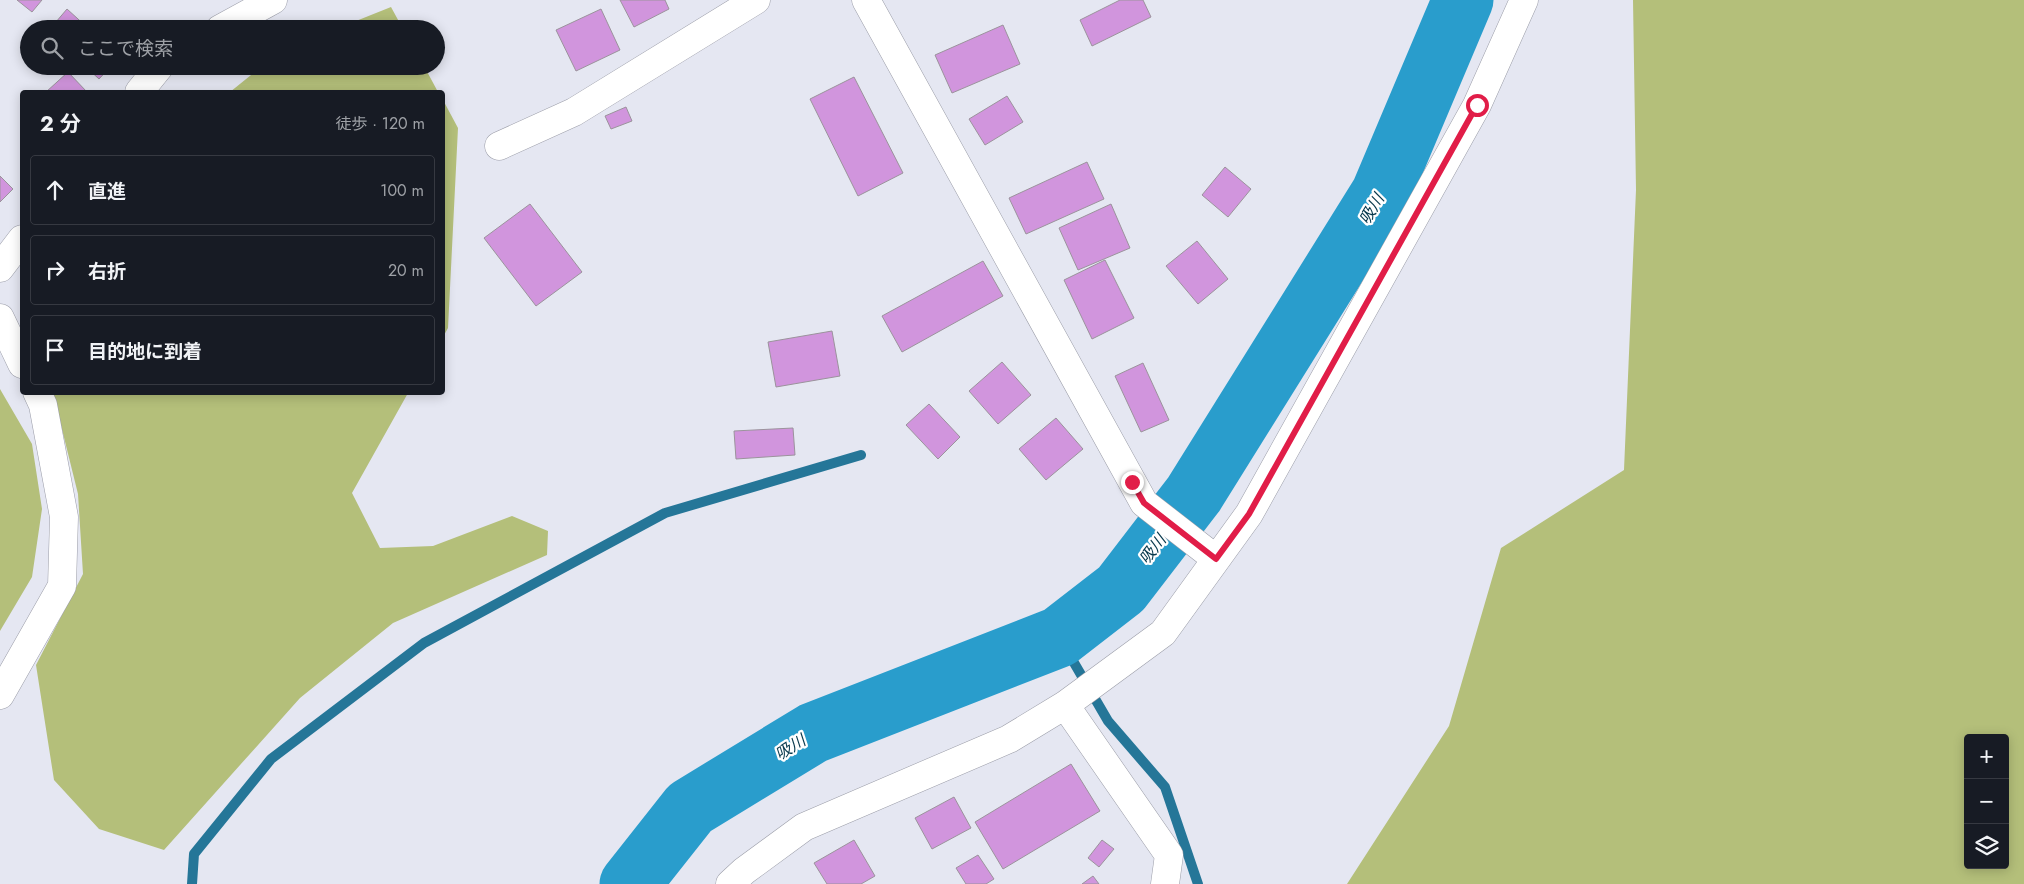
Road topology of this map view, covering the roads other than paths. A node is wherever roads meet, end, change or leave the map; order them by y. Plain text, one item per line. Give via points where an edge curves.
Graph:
1 (273, 0) edge
2 (756, 0) edge
3 (866, 0) edge
4 (1524, 0) edge
5 (236, 20) edge
6 (153, 75) edge
7 (141, 90) edge
8 (499, 146) dead end
9 (20, 242) edge
10 (0, 268) edge
11 (0, 318) edge
12 (20, 360) edge
13 (38, 395) edge
14 (1216, 559) junction
15 (0, 695) edge
16 (1065, 705) junction
17 (730, 884) edge
18 (1165, 884) edge

1 - 5 street
2 - 8 street via 574,112
3 - 14 street via 1144,503
4 - 14 street via 1477,105 1249,514
6 - 7 street
9 - 10 street
11 - 12 street
13 - 15 street via 43,404 64,517 62,586
14 - 16 street via 1162,633
16 - 17 street via 1009,739 804,827
16 - 18 street via 1169,855

